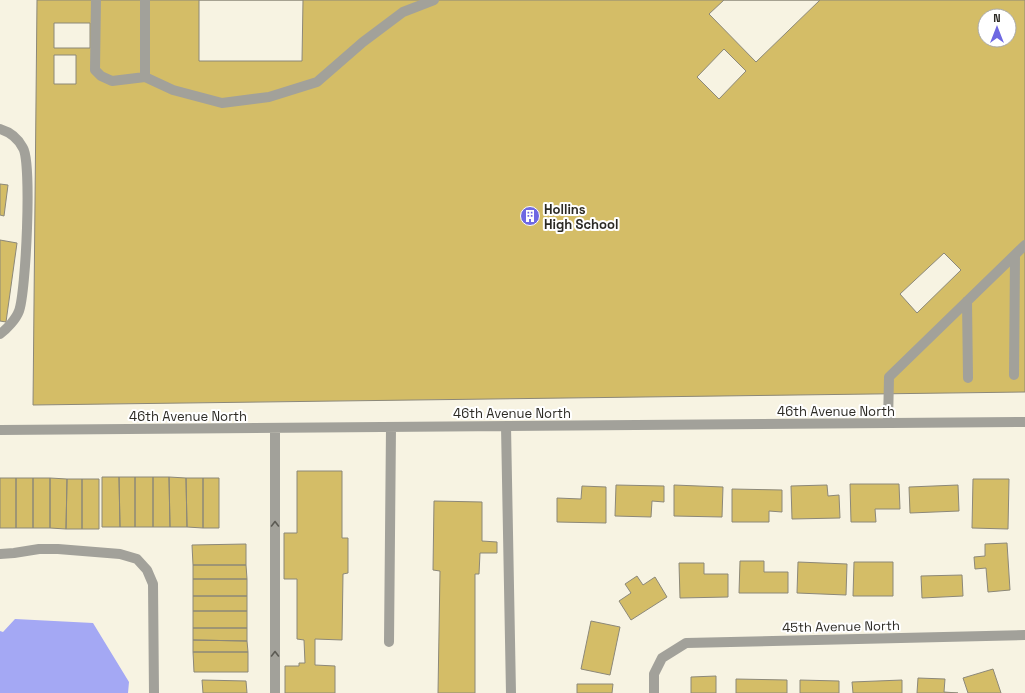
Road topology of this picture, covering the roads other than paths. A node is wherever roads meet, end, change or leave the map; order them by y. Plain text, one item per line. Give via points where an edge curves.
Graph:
1 (96, 0) edge
2 (145, 0) edge
3 (434, 0) edge
4 (145, 78) junction
5 (0, 129) edge
6 (1025, 245) edge
7 (1015, 255) junction
8 (967, 301) junction
9 (0, 334) edge
10 (1014, 375) dead end
11 (968, 378) dead end
12 (1025, 422) edge
13 (888, 423) junction
14 (506, 426) junction
15 (391, 427) junction
16 (274, 428) junction
17 (0, 430) edge
18 (0, 554) edge
19 (1025, 635) edge
20 (389, 642) dead end
21 (154, 693) edge
22 (275, 693) edge
23 (511, 693) edge
24 (654, 693) edge

1 - 4 street via 95,70 112,82
2 - 4 street
3 - 4 street via 403,12 317,82 269,97 222,103 173,90
5 - 9 street via 16,137 24,149 27,224 24,286 19,312
6 - 7 street
7 - 8 street
7 - 10 street
8 - 11 street
8 - 13 street via 888,377
12 - 13 street, 46th Avenue North
13 - 14 street, 46th Avenue North
14 - 15 street, 46th Avenue North
14 - 23 street
15 - 16 street, 46th Avenue North
15 - 20 street
16 - 17 street, 46th Avenue North
22 -> 16 street
18 - 21 street via 58,549 120,554 137,559 148,570 153,584
19 - 24 street, 45th Avenue North via 686,643 662,658 654,674

